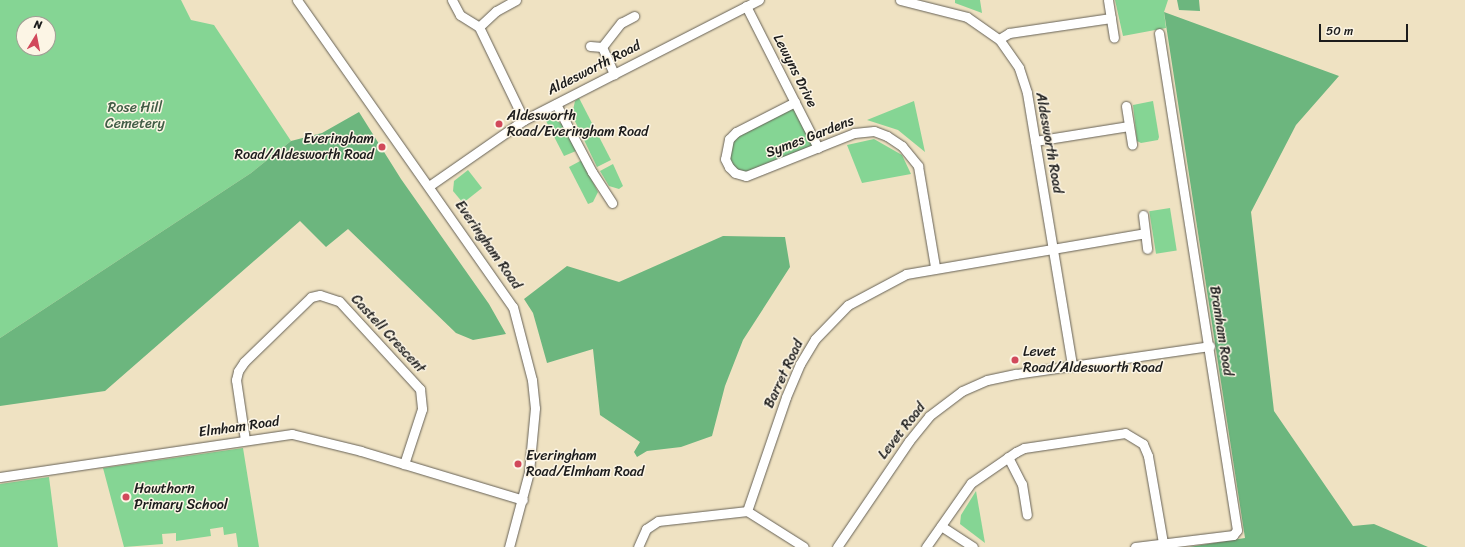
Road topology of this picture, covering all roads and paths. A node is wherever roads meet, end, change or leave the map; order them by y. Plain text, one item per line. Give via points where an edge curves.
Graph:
1 (296, 0) edge
2 (452, 0) edge
3 (516, 0) edge
4 (759, 0) edge
5 (900, 0) edge
6 (1108, 0) edge
7 (746, 6) junction
8 (634, 16) dead end
9 (1111, 18) junction
10 (479, 27) junction
11 (1159, 33) dead end
12 (1114, 38) dead end
13 (999, 40) junction
14 (590, 46) dead end
15 (602, 47) junction
16 (614, 74) junction
17 (795, 102) junction
18 (556, 104) junction
19 (1126, 106) dead end
20 (524, 120) junction
21 (1130, 126) junction
22 (1035, 141) junction
23 (1132, 145) dead end
24 (818, 148) junction
25 (429, 186) junction
26 (612, 203) dead end
27 (1143, 215) dead end
28 (1145, 232) junction
29 (1053, 247) junction
30 (1147, 250) dead end
31 (935, 267) junction
32 (1210, 346) junction
33 (1072, 365) junction
34 (245, 440) junction
35 (1008, 457) junction
36 (404, 464) junction
37 (0, 477) edge
38 (523, 500) junction
39 (747, 511) junction
40 (1026, 515) dead end
41 (941, 526) junction
42 (1162, 543) junction
43 (509, 547) edge
44 (638, 547) edge
45 (804, 547) edge
46 (837, 547) edge
47 (926, 547) edge
48 (973, 547) edge
49 (1135, 547) edge

1 - 25 street, Everingham Road
2 - 10 street via 460,15
3 - 10 street via 496,11
4 - 7 street, Aldesworth Road
5 - 13 street, Aldesworth Road via 967,17
6 - 9 street
7 - 16 street, Aldesworth Road
7 - 17 street, Lewyns Drive
8 - 15 street via 621,23
9 - 12 street
9 - 13 street via 1009,33
10 - 20 street
11 - 32 street, Bramham Road
13 - 22 street, Aldesworth Road via 1019,68 1027,93
14 - 15 street
15 - 16 street
16 - 18 street, Aldesworth Road
17 - 24 street, Lewyns Drive
17 - 24 street, Symes Gardens via 736,132 725,148 727,163 735,173 746,176
18 - 20 street, Aldesworth Road
18 - 26 street via 592,172
19 - 21 street
20 - 25 street, Aldesworth Road
21 - 22 street
21 - 23 street
22 - 29 street, Aldesworth Road
24 - 31 street, Symes Gardens via 854,133 874,131 902,146 912,155 918,166
25 - 38 street, Everingham Road via 500,285 519,323 532,380 535,408 534,443
27 - 28 street
28 - 29 street, Barret Road
28 - 30 street
29 - 31 street, Barret Road
29 - 33 street, Aldesworth Road
31 - 39 street, Barret Road via 906,274 860,297 841,311 816,339 786,397
32 - 33 street, Levet Road
32 - 42 street, Bramham Road via 1237,530 1233,535
33 - 46 street, Levet Road via 988,380 962,391 942,404 909,441
34 - 36 street, Elmham Road via 292,434
34 - 36 street, Castell Crescent via 236,380 238,371 244,362 311,297 326,296 340,301 420,389 422,408
34 - 37 street, Elmham Road
35 - 40 street via 1022,484
35 - 41 street via 977,476
35 - 42 street via 1024,448 1125,433 1134,437 1143,444 1148,456
36 - 38 street, Elmham Road
38 - 43 street, Everingham Road
39 - 44 street via 658,521 646,529
39 - 45 street
41 - 47 street
41 - 48 street
42 - 49 street, Bramham Road

